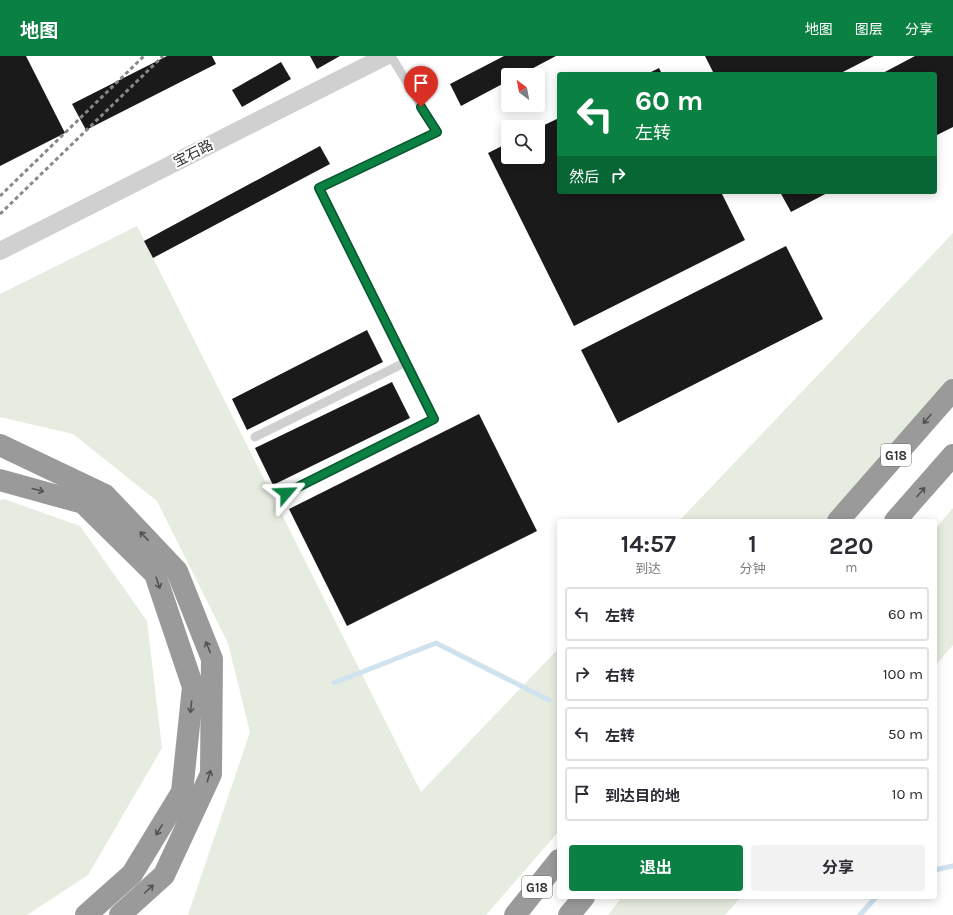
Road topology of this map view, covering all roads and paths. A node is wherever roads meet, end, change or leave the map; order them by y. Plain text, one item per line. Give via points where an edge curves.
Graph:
1 (386, 56) edge
2 (391, 56) edge
3 (0, 251) edge
4 (406, 362) junction
5 (953, 390) edge
6 (255, 437) dead end
7 (0, 445) edge
8 (953, 455) edge
9 (0, 480) edge
10 (286, 493) dead end
11 (840, 519) edge
12 (897, 519) edge
13 (557, 862) edge
14 (582, 899) edge
15 (86, 915) edge
16 (120, 915) edge
17 (515, 915) edge
18 (569, 915) edge

1 - 3 street, 宝石路
2 - 4 lane via 437,132 319,188
4 - 6 lane
4 - 10 lane via 434,419
5 -> 11 highway, G18
16 -> 7 highway via 164,875 211,774 212,658 177,571 105,494
12 -> 8 highway
9 -> 15 highway via 83,503 154,574 193,688 182,792 132,874
13 - 17 highway, G18
14 - 18 highway

